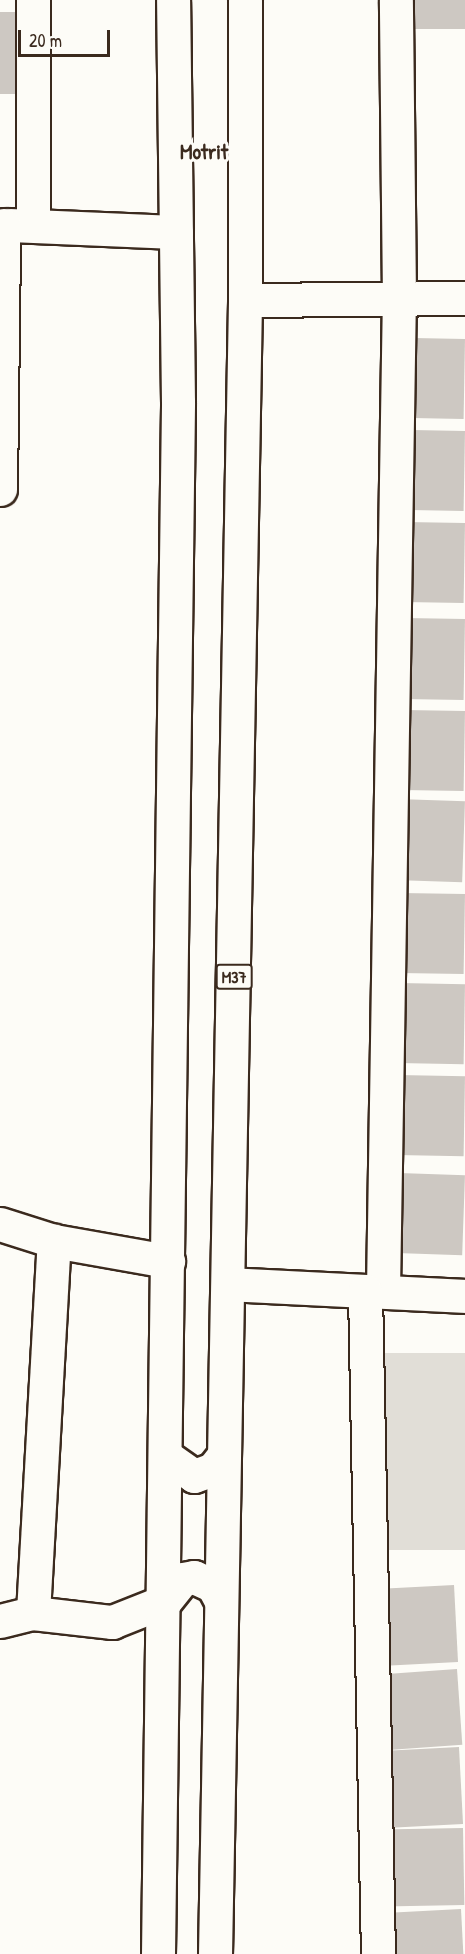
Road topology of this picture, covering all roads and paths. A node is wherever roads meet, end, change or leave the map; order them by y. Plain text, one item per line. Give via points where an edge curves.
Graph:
1 (33, 0) edge
2 (173, 0) edge
3 (245, 0) edge
4 (396, 0) edge
5 (12, 224) edge
6 (176, 232) junction
7 (399, 298) junction
8 (465, 298) edge
9 (245, 300) junction
10 (0, 489) edge
11 (0, 1224) edge
12 (54, 1241) junction
13 (168, 1261) junction
14 (228, 1284) junction
15 (374, 1291) junction
16 (465, 1296) edge
17 (223, 1456) junction
18 (167, 1457) junction
19 (165, 1601) junction
20 (221, 1601) junction
21 (33, 1613) junction
22 (0, 1621) edge
23 (158, 1954) edge
24 (215, 1954) edge
25 (378, 1954) edge

1 - 5 main road
2 - 6 main road
3 - 9 main road, M37
4 - 7 main road
5 - 6 main road
5 - 10 main road
6 - 13 main road
7 - 8 main road
7 - 9 main road
7 - 15 main road
9 - 14 main road, M37
11 - 12 main road
12 - 13 main road
12 - 21 main road
13 - 18 main road
14 - 15 main road
14 - 17 main road, M37
15 - 16 main road
15 - 25 main road
17 - 18 main road via 205,1475 194,1476
17 - 20 main road, M37
18 - 19 main road
19 - 20 main road via 183,1579 194,1577 213,1586
19 - 21 main road via 112,1622
19 - 23 main road
20 - 24 main road, M37
21 - 22 main road

